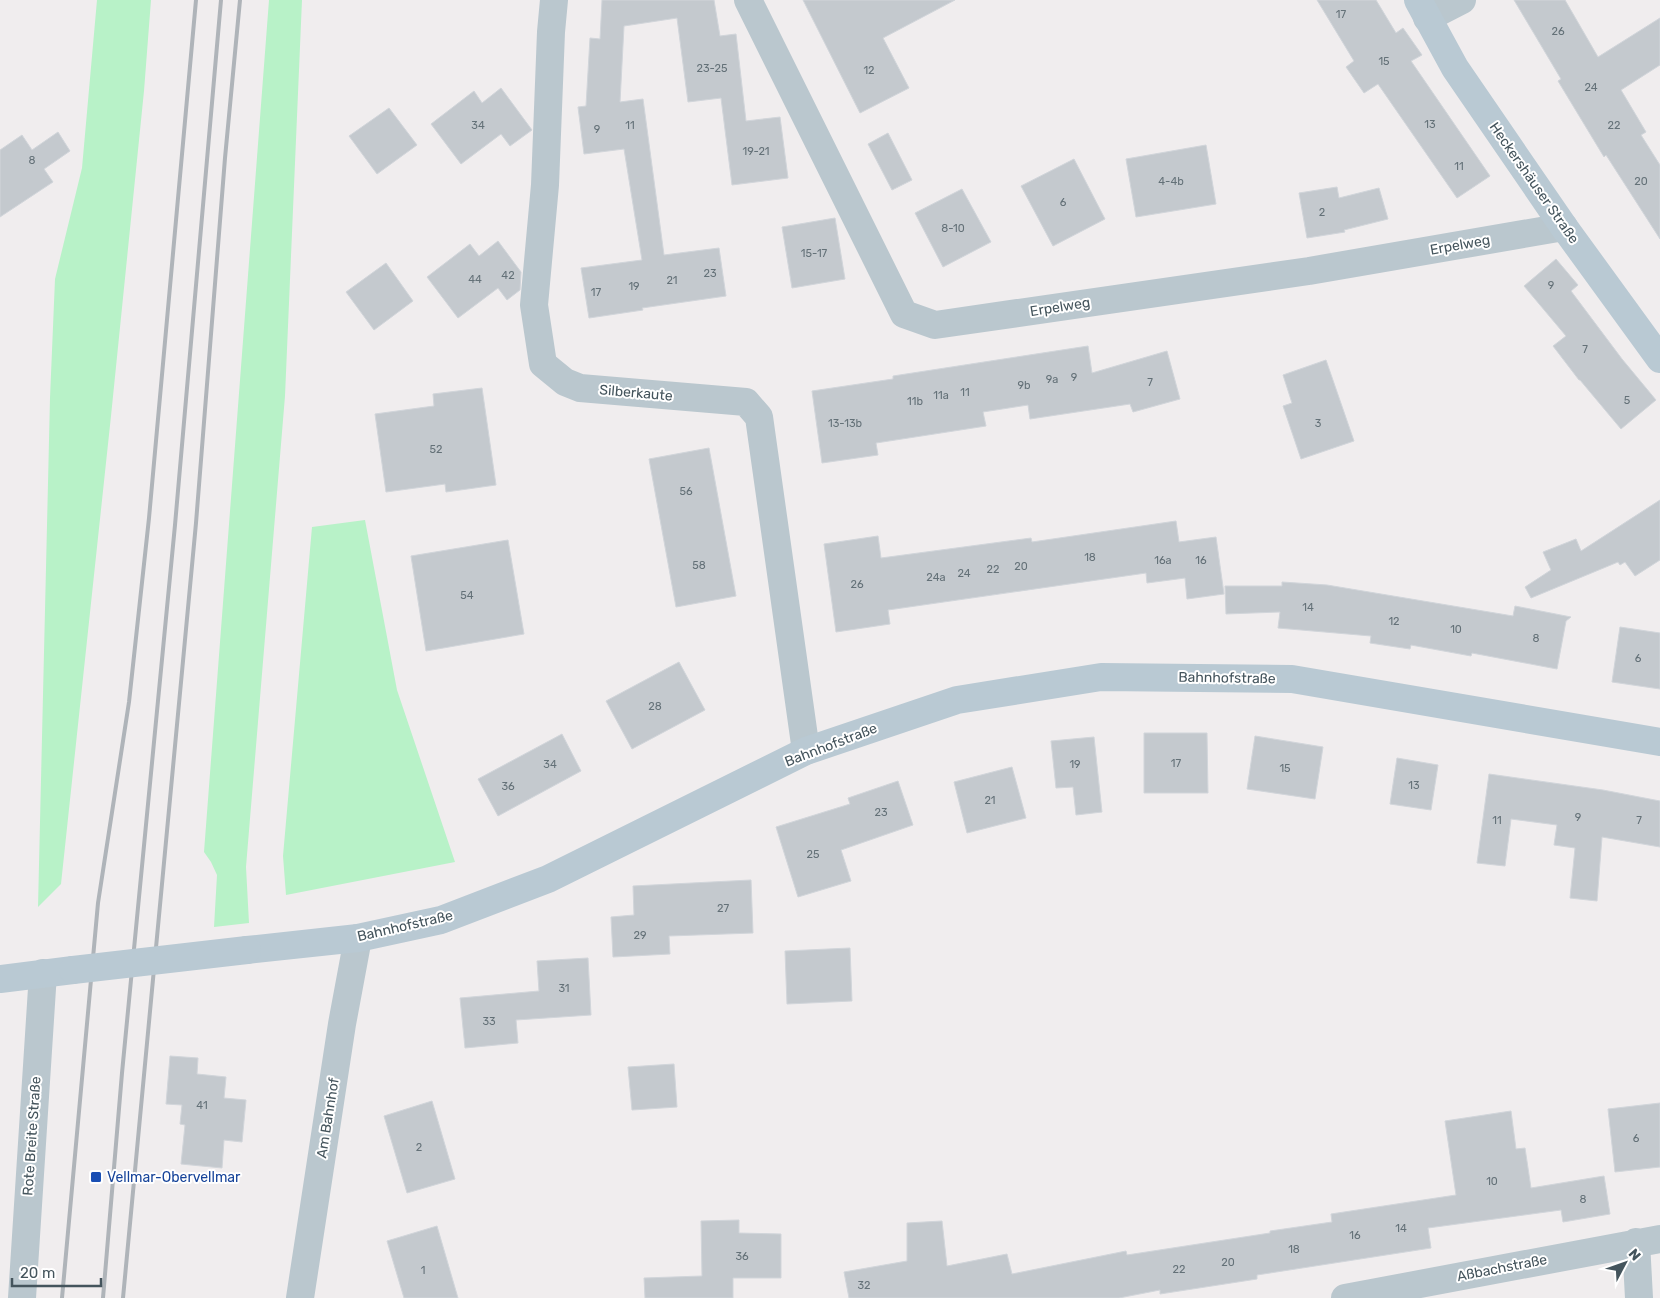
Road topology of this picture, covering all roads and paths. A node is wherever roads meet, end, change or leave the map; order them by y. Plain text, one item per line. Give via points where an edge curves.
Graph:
1 (554, 0) edge
2 (748, 0) edge
3 (1462, 0) edge
4 (1422, 9) edge
5 (1564, 227) junction
6 (1660, 359) edge
7 (1660, 742) edge
8 (806, 751) junction
9 (358, 938) junction
10 (43, 974) junction
11 (0, 979) edge
12 (1648, 1241) edge
13 (22, 1298) edge
14 (300, 1298) edge
15 (1345, 1298) edge
16 (1639, 1298) edge

1 - 8 street, Silberkaute via 545,185 534,305 543,364 565,382 580,388 746,402 759,417
2 - 5 street, Erpelweg via 904,314 935,325 1310,272
3 - 4 street
4 - 5 main road, Heckershäuser Straße via 1455,68
5 - 6 main road, Heckershäuser Straße
7 - 8 main road, Bahnhofstraße via 1292,678 1101,677 957,700
8 - 9 main road, Bahnhofstraße via 548,879 442,920
9 - 10 main road, Bahnhofstraße, bridge
9 - 14 street, Am Bahnhof
10 - 11 main road, Bahnhofstraße
10 - 13 street, Rote Breite Straße
12 - 15 street, Aßbachstraße
12 - 16 street

